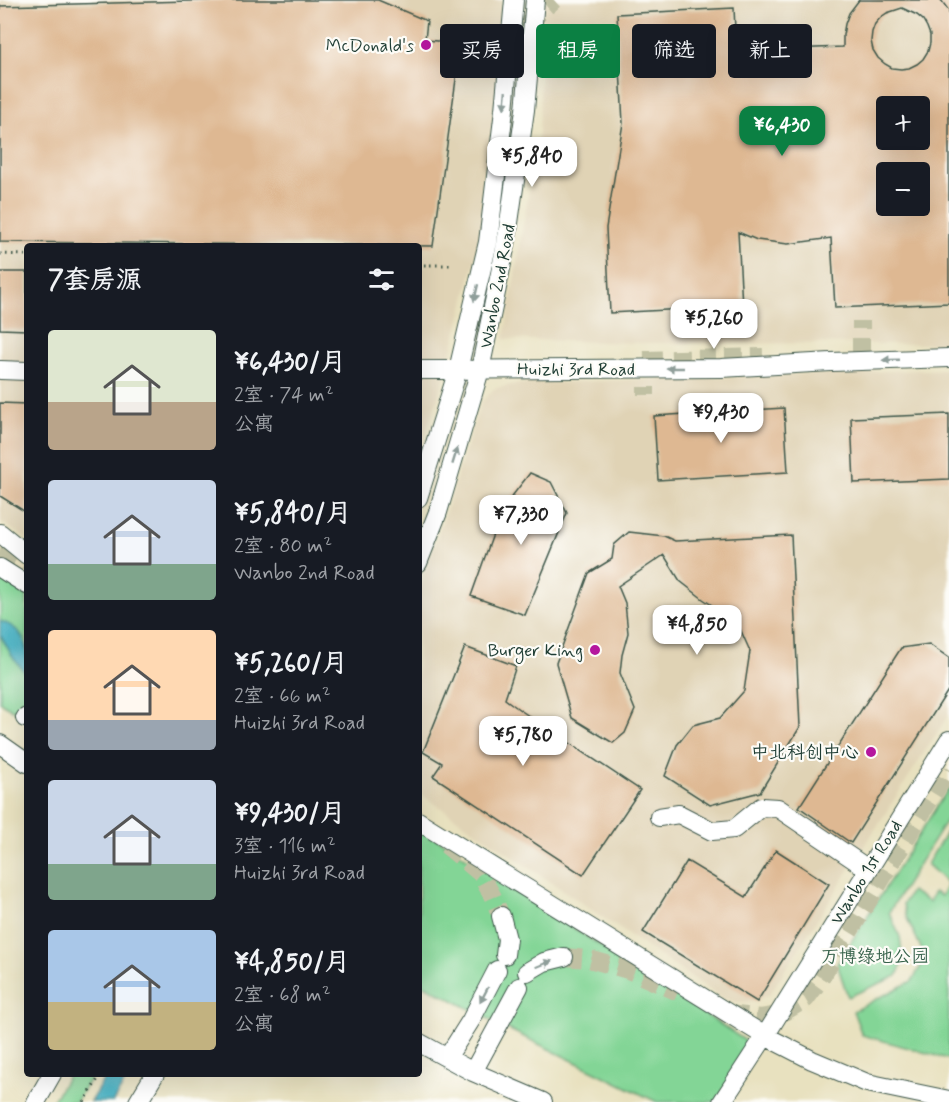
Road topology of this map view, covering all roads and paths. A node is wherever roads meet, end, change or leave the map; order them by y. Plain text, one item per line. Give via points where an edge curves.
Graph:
1 (514, 0) edge
2 (535, 0) edge
3 (0, 254) edge
4 (24, 255) edge
5 (422, 265) edge
6 (453, 265) dead end
7 (949, 358) edge
8 (0, 370) edge
9 (24, 370) edge
10 (422, 370) edge
11 (458, 370) junction
12 (480, 370) junction
13 (422, 485) edge
14 (0, 533) edge
15 (0, 546) edge
16 (24, 553) edge
17 (422, 553) edge
18 (24, 563) edge
19 (0, 568) edge
20 (24, 583) edge
21 (949, 740) edge
22 (0, 744) edge
23 (24, 761) edge
24 (659, 817) dead end
25 (422, 823) edge
26 (868, 869) junction
27 (501, 916) tunnel mouth
28 (564, 957) tunnel mouth
29 (765, 1036) junction
30 (422, 1044) edge
31 (447, 1058) junction
32 (473, 1072) junction
33 (50, 1077) edge
34 (99, 1077) edge
35 (153, 1077) edge
36 (949, 1100) edge
37 (36, 1102) edge
38 (84, 1102) edge
39 (138, 1102) edge
40 (543, 1102) edge
41 (722, 1102) edge

1 -> 11 street, Wanbo 2nd Road via 488,242
2 - 12 street, Wanbo 2nd Road via 525,110 506,244
3 - 4 path
5 - 6 path
7 -> 12 street, Huizhi 3rd Road via 721,368
8 - 9 street
10 - 11 street, Huizhi 3rd Road
11 - 12 street, Huizhi 3rd Road
11 - 13 street, Wanbo 2nd Road
17 -> 12 street, Wanbo 2nd Road
14 - 16 street
15 - 18 street
19 - 20 street
21 - 26 street, Wanbo 1st Road
22 - 23 street
24 - 26 street via 679,814 712,831 734,830 761,807 777,808
25 - 29 street
26 - 29 street, Wanbo 1st Road
27 -> 31 street via 507,939 501,962
32 -> 28 street via 523,980 544,962
29 - 36 street via 867,1083
29 - 41 street, Wanbo 1st Road
30 - 31 street
31 - 32 street
32 - 40 street
33 - 37 street
34 - 38 path
35 - 39 street

